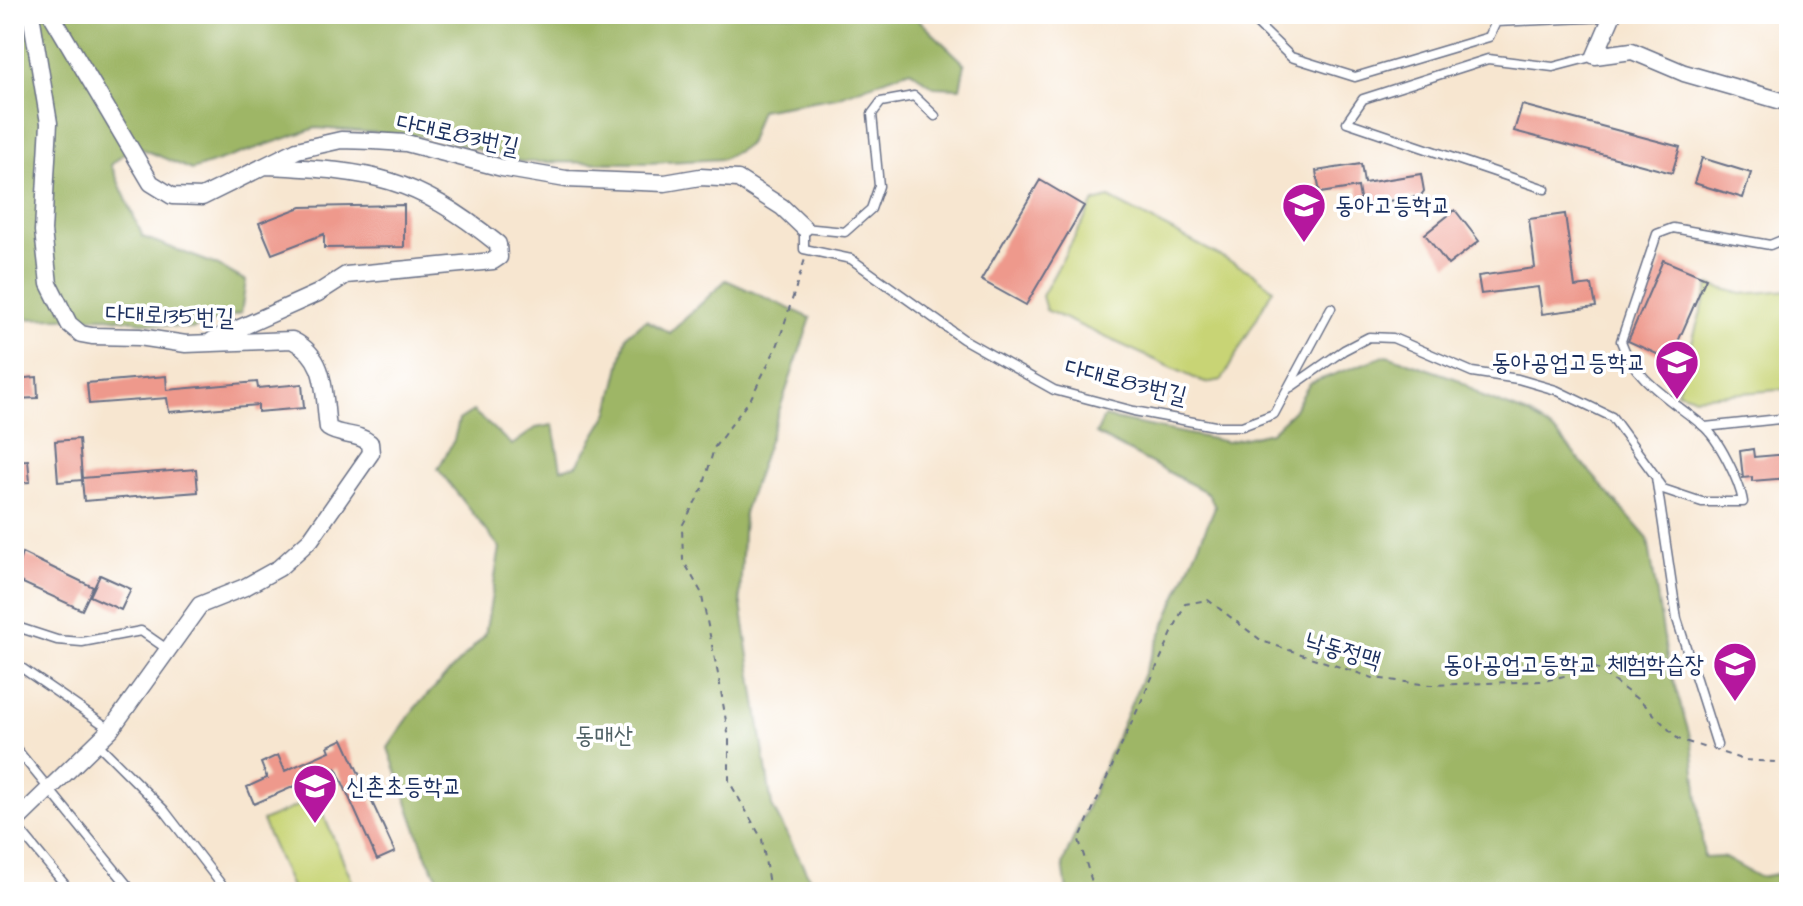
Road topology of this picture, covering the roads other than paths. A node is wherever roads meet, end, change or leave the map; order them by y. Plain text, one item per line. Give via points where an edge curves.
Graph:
1 (31, 14) edge
2 (51, 14) edge
3 (1242, 14) edge
4 (1612, 16) edge
5 (1595, 56) junction
6 (1789, 103) edge
7 (935, 116) dead end
8 (266, 166) junction
9 (1545, 189) dead end
10 (804, 228) junction
11 (1789, 237) edge
12 (1331, 308) dead end
13 (207, 342) junction
14 (1287, 389) junction
15 (1789, 418) edge
16 (1705, 427) junction
17 (1656, 477) junction
18 (14, 626) edge
19 (169, 651) junction
20 (16, 664) edge
21 (111, 729) junction
22 (97, 743) junction
23 (1717, 745) dead end
24 (14, 746) edge
25 (50, 790) junction
26 (14, 823) edge
27 (71, 892) edge
28 (133, 892) edge
29 (227, 892) edge

1 - 13 street, 다대로135번길 via 49,123 43,231 49,284 69,324 92,336
2 - 8 street, 다대로83번길 via 151,183 172,196 202,197
3 - 4 lane via 1291,57 1355,77 1489,37 1496,22
4 - 5 street
5 - 6 street via 1632,51 1684,73
5 - 9 lane via 1553,67 1488,59 1363,99 1347,122
7 - 10 lane via 914,96 881,102 872,114 879,186 871,209 845,232
8 - 10 street, 다대로83번길 via 341,140 406,143 566,179 738,179
8 - 13 street via 349,170 391,179 467,219 498,244 499,257 346,275 318,293
10 - 14 lane, 다대로83번길 via 804,249 851,259 963,339 1054,390 1134,411 1242,426 1274,414
11 - 16 lane via 1770,245 1673,228 1657,234 1621,341 1625,355 1659,392
12 - 14 lane
13 - 19 street, 다대로135번길 via 278,338 305,347 319,364 328,428 361,436 370,443 371,453 311,539 279,568 200,605
14 - 17 lane via 1369,337 1393,338 1472,372 1556,390 1612,417
15 - 16 lane
16 - 17 lane via 1740,485 1743,502 1702,502 1663,489
17 - 23 lane via 1677,619
18 - 19 lane via 82,642 141,631
19 - 21 street, 다대로135번길
20 - 21 lane
21 - 22 street, 다대로135번길
22 - 25 street, 다대로135번길
22 - 29 lane via 164,810
24 - 25 lane
25 - 26 street, 다대로135번길
25 - 28 lane
26 - 27 lane

